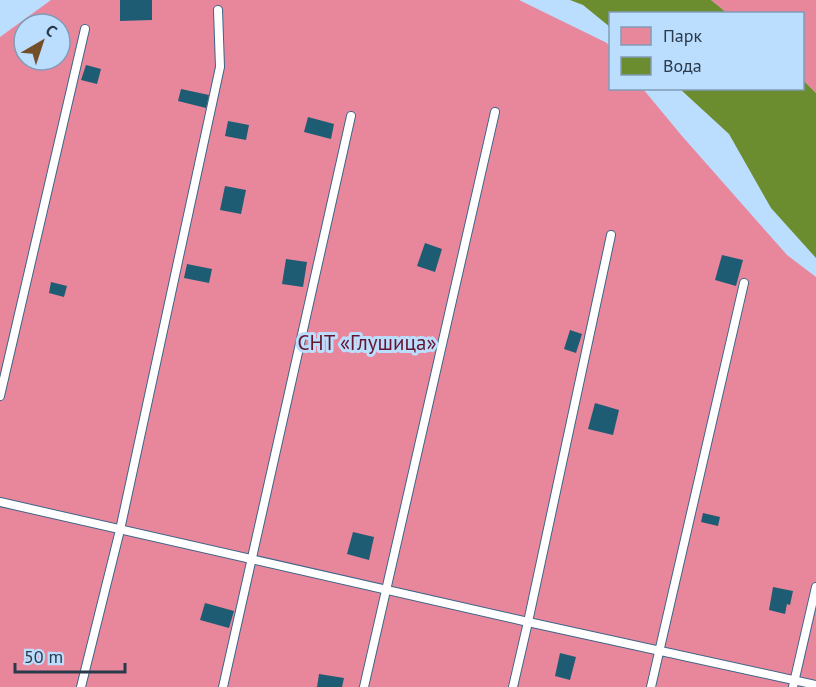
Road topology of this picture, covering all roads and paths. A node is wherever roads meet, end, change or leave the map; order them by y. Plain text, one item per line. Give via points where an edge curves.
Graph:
1 (218, 10) dead end
2 (85, 29) dead end
3 (495, 112) dead end
4 (351, 116) dead end
5 (611, 235) dead end
6 (744, 283) dead end
7 (0, 396) edge
8 (0, 502) edge
9 (120, 530) junction
10 (252, 559) junction
11 (816, 587) edge
12 (386, 590) junction
13 (528, 622) junction
14 (659, 651) junction
15 (794, 683) edge
16 (816, 685) edge
17 (81, 687) edge
18 (223, 687) edge
19 (364, 687) edge
20 (513, 687) edge
21 (651, 687) edge

1 - 9 lane via 220,67
2 - 7 lane
3 - 12 lane
4 - 10 lane
5 - 13 lane
6 - 14 lane
8 - 9 lane
9 - 10 lane
9 - 17 lane
10 - 12 lane
10 - 18 lane
11 - 15 lane
12 - 13 lane
12 - 19 lane
13 - 14 lane
13 - 20 lane
14 - 15 lane
14 - 21 lane
15 - 16 lane

